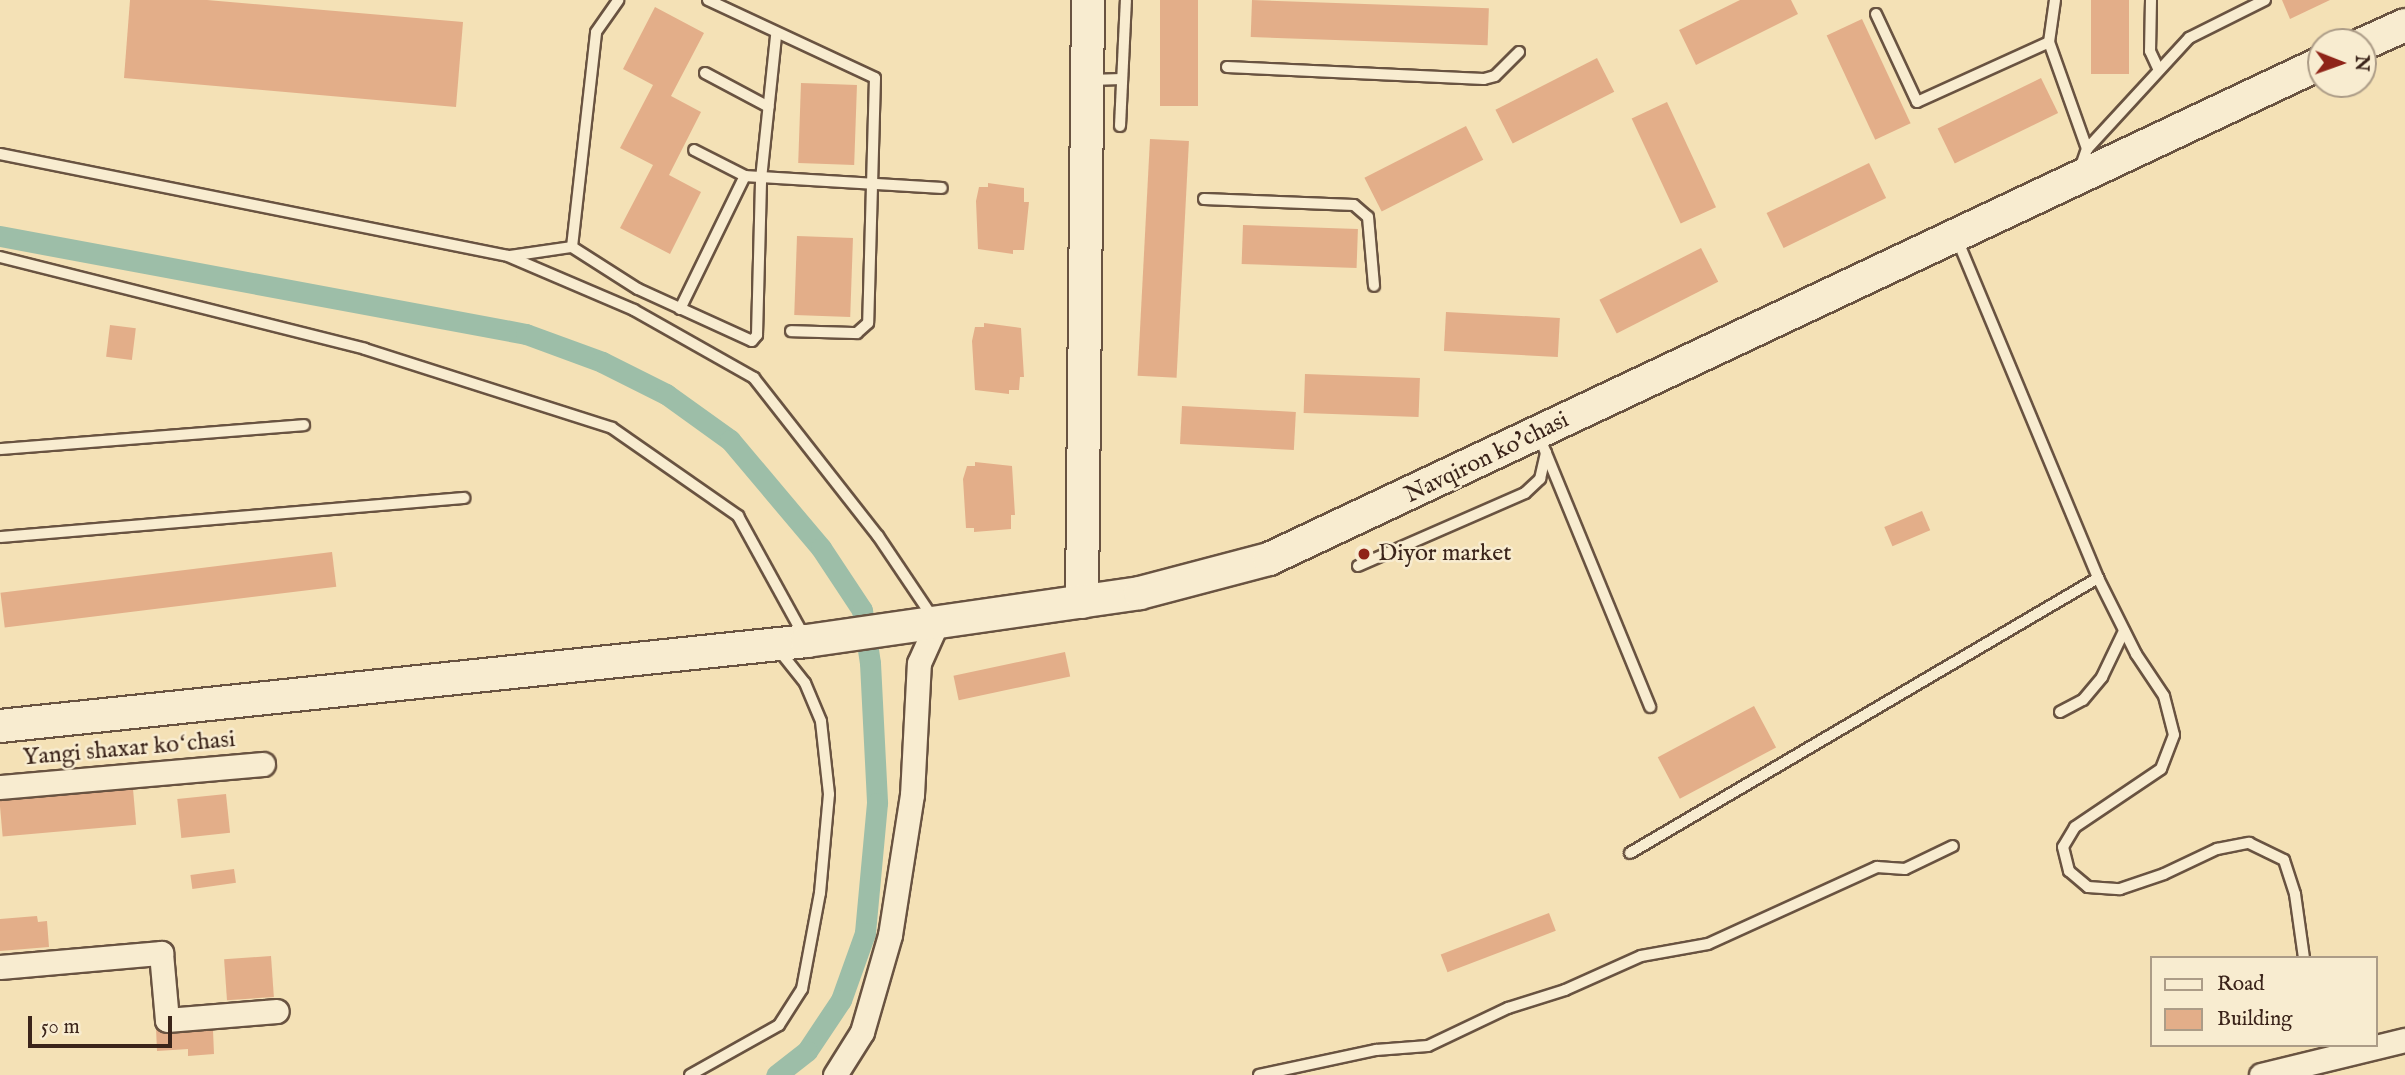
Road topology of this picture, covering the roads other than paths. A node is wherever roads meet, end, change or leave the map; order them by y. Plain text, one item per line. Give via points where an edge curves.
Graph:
1 (618, 0) edge
2 (708, 0) edge
3 (1088, 0) edge
4 (1126, 0) edge
5 (2055, 0) edge
6 (2151, 0) edge
7 (2264, 0) edge
8 (1877, 14) dead end
9 (2405, 25) edge
10 (776, 36) junction
11 (2377, 38) edge
12 (2049, 42) junction
13 (1519, 52) dead end
14 (1227, 67) dead end
15 (2307, 69) edge
16 (2159, 70) junction
17 (705, 74) dead end
18 (1122, 79) junction
19 (1087, 80) junction
20 (769, 107) junction
21 (1120, 126) dead end
22 (694, 150) dead end
23 (0, 155) edge
24 (2082, 162) junction
25 (746, 176) junction
26 (761, 179) junction
27 (872, 185) junction
28 (942, 188) dead end
29 (1204, 199) dead end
30 (1954, 233) junction
31 (572, 247) junction
32 (508, 256) junction
33 (0, 257) edge
34 (14, 259) junction
35 (0, 268) edge
36 (1374, 286) dead end
37 (680, 309) junction
38 (792, 331) dead end
39 (304, 425) dead end
40 (1542, 443) junction
41 (0, 449) edge
42 (464, 498) dead end
43 (0, 537) edge
44 (1358, 566) dead end
45 (2098, 578) junction
46 (1082, 602) junction
47 (937, 623) junction
48 (2124, 631) junction
49 (807, 641) junction
50 (774, 644) junction
51 (1650, 707) dead end
52 (2060, 712) dead end
53 (0, 726) edge
54 (263, 764) dead end
55 (0, 787) edge
56 (1953, 846) dead end
57 (1630, 853) dead end
58 (2304, 956) edge
59 (0, 967) edge
60 (277, 1011) dead end
61 (2405, 1040) edge
62 (2377, 1044) edge
63 (2357, 1047) edge
64 (2316, 1053) edge
65 (690, 1075) edge
66 (835, 1075) edge
67 (1259, 1075) edge
68 (2261, 1075) edge

1 - 31 lane via 596,32
2 - 10 lane
3 - 19 main road
4 - 18 lane
5 - 12 lane
6 - 16 lane via 2150,51
7 - 16 lane via 2189,38
8 - 12 lane via 1917,102
9 - 11 main road
10 - 20 lane
10 - 27 lane via 875,78
12 - 24 lane
13 - 14 lane via 1495,76 1484,79
15 - 24 main road, Navqiron ko'chasi
16 - 24 lane
17 - 20 lane
18 - 19 lane
18 - 21 lane
19 - 46 main road
20 - 26 lane
22 - 25 lane
23 - 32 lane
24 - 30 main road, Navqiron ko'chasi via 2008,208
25 - 26 lane
25 - 37 lane
26 - 27 lane
26 - 37 lane via 757,335 747,342
27 - 28 lane
27 - 38 lane via 869,323 857,333
29 - 36 lane via 1354,205 1368,217
30 - 40 main road, Navqiron ko'chasi
30 - 45 lane
31 - 32 lane
31 - 37 lane
32 - 47 lane via 634,310 754,378 878,536
33 - 34 lane
34 - 35 lane
34 - 49 lane via 365,349 612,428 738,516
39 - 41 lane
40 - 44 lane via 1540,479 1525,493
40 - 46 main road, Navqiron ko'chasi via 1269,559 1140,593
40 - 51 lane
42 - 43 lane
45 - 48 lane
45 - 57 lane
46 - 47 main road, Navqiron ko'chasi
47 - 49 main road, Navqiron ko'chasi
47 - 66 street via 919,663 912,795 890,935 862,1032
48 - 52 lane via 2102,677 2083,700
48 - 58 lane via 2164,696 2174,735 2161,769 2075,827 2063,846 2069,871 2088,887 2120,888 2217,849 2249,843 2284,860 2295,894
49 - 50 main road, Navqiron ko'chasi
50 - 53 main road, Navqiron ko'chasi
50 - 65 lane via 804,683 821,721 829,794 820,893 802,989 779,1026
54 - 55 street, Yangi shaxar koʻchasi
56 - 67 lane via 1905,869 1877,867 1708,944 1641,956 1428,1045 1376,1050
59 - 60 street via 161,953 167,1020
61 - 62 street
63 - 64 street
64 - 68 street

